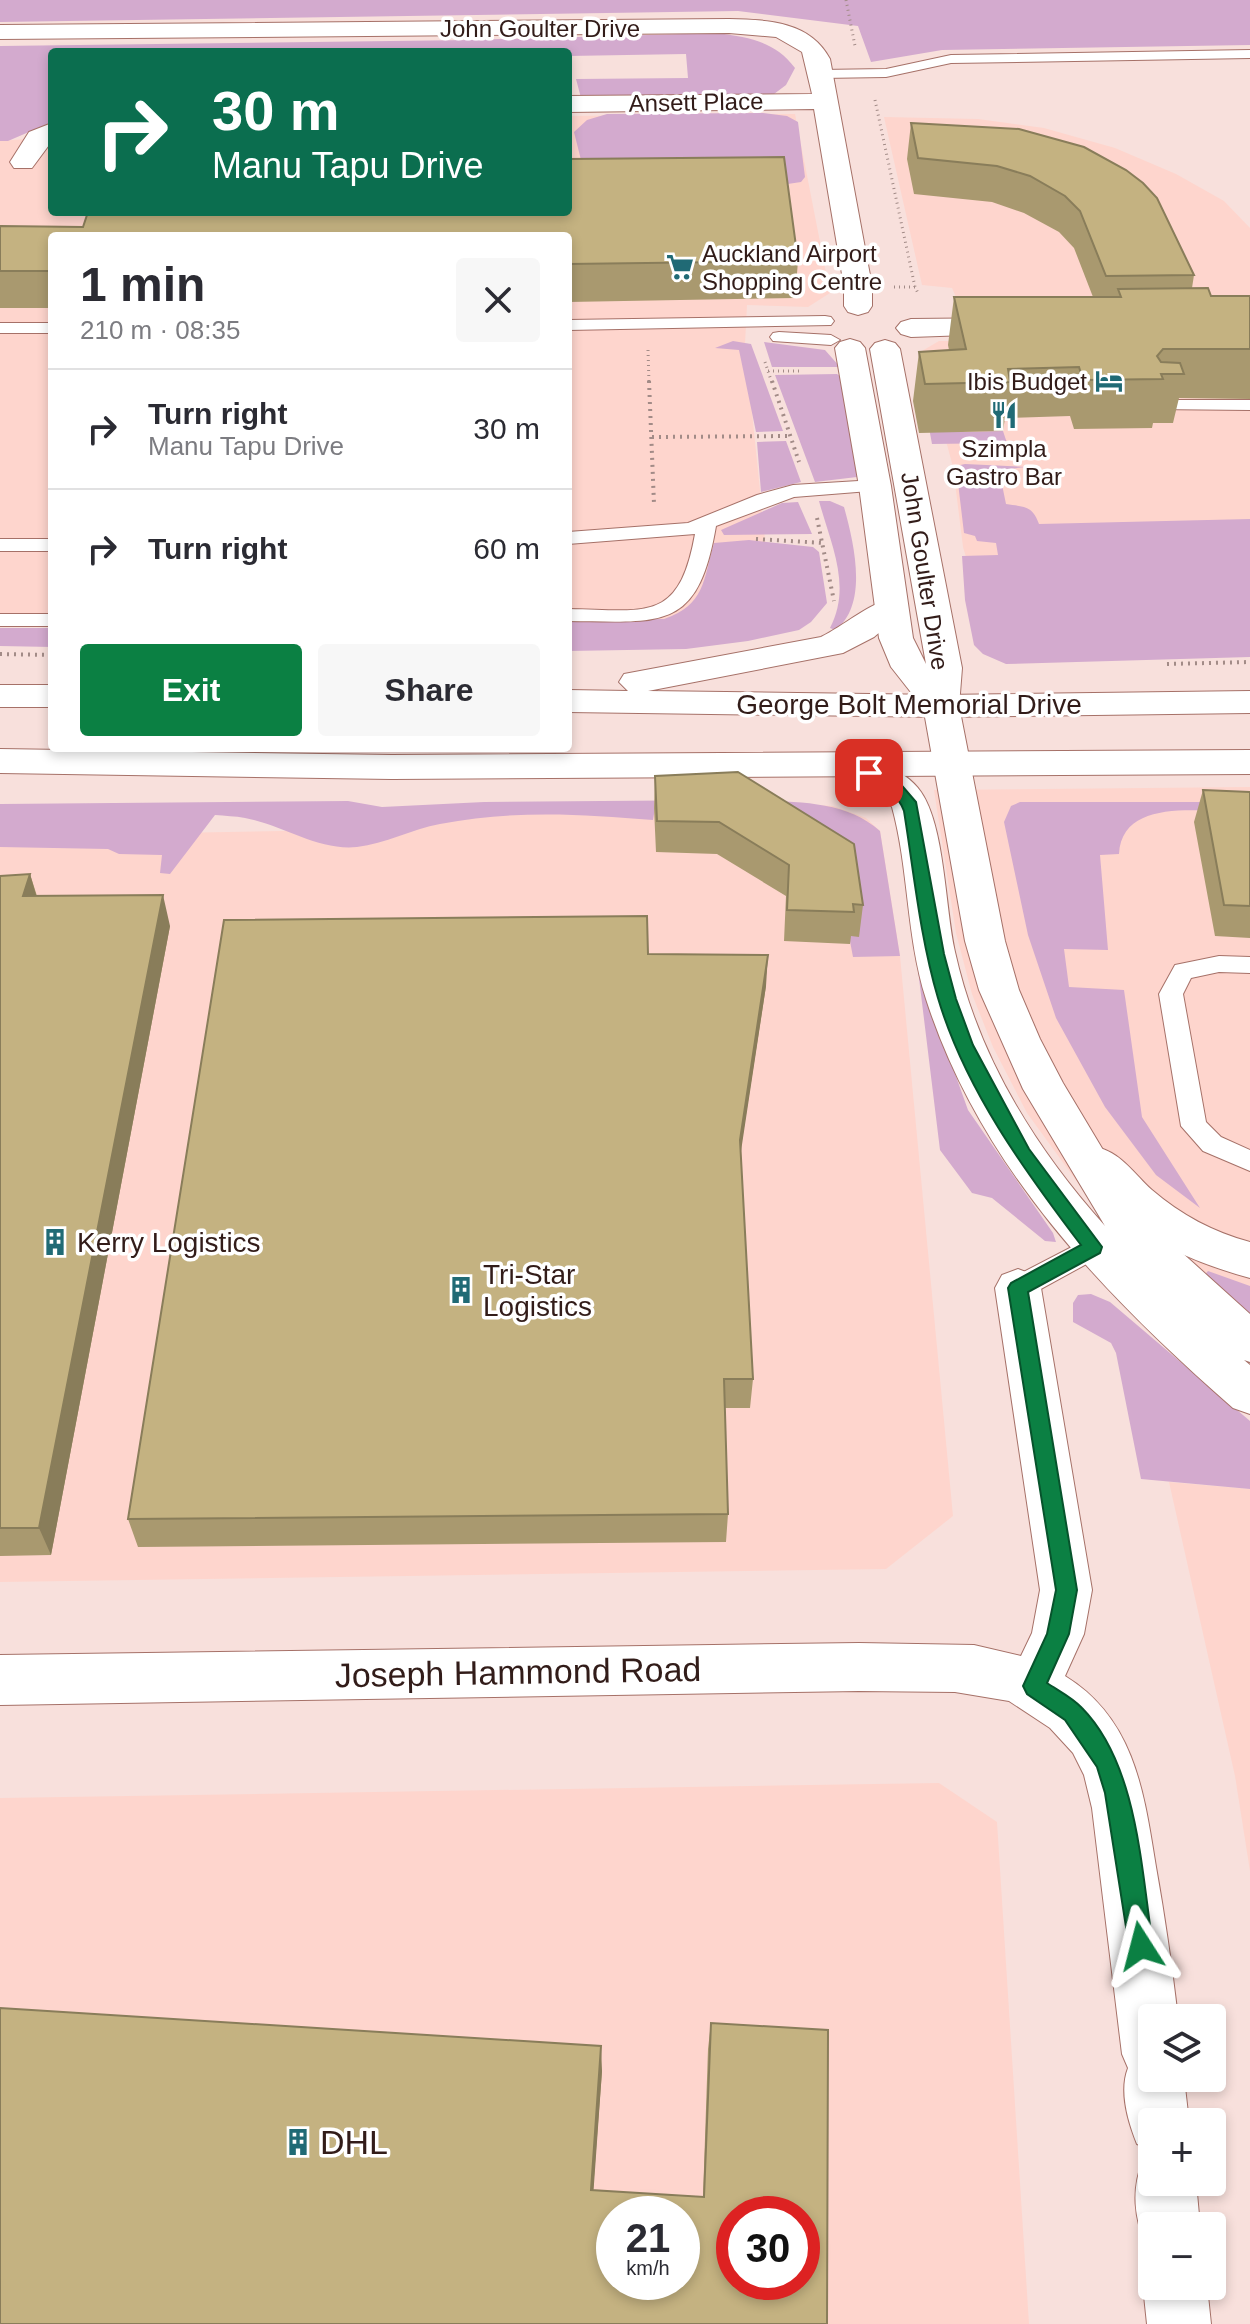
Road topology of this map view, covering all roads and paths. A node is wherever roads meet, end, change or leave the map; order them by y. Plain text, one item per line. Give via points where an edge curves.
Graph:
1 (0, 32) edge
2 (1250, 54) edge
3 (869, 72) junction
4 (823, 87) junction
5 (572, 104) edge
6 (48, 133) edge
7 (23, 162) dead end
8 (915, 287) dead end
9 (886, 321) junction
10 (646, 324) junction
11 (572, 325) edge
12 (1034, 327) edge
13 (0, 328) edge
14 (48, 328) edge
15 (836, 336) junction
16 (1159, 405) edge
17 (1250, 405) edge
18 (790, 436) dead end
19 (652, 437) junction
20 (875, 486) junction
21 (707, 522) junction
22 (655, 532) junction
23 (572, 538) edge
24 (0, 545) edge
25 (48, 545) edge
26 (890, 609) junction
27 (572, 615) edge
28 (0, 620) edge
29 (48, 620) edge
30 (0, 654) edge
31 (48, 655) edge
32 (572, 693) edge
33 (0, 696) edge
34 (48, 696) edge
35 (572, 701) edge
36 (1250, 702) edge
37 (941, 706) junction
38 (0, 761) edge
39 (1250, 762) edge
40 (837, 763) junction
41 (952, 765) junction
42 (1250, 965) edge
43 (1071, 1133) junction
44 (1250, 1161) edge
45 (1093, 1247) junction
46 (1250, 1260) edge
47 (1018, 1288) joint
48 (1250, 1343) edge
49 (1250, 1394) edge
50 (0, 1680) edge
51 (1034, 1686) junction
52 (1147, 2004) edge
53 (1176, 2300) edge
54 (1179, 2324) edge

1 - 4 street, John Goulter Drive via 744,27 785,32 804,41 815,51
2 - 3 lane via 966,58
3 - 4 lane
3 - 8 path
4 - 5 street, Ansett Place
4 - 9 street, John Goulter Drive via 858,286
6 - 7 street via 38,138
9 - 12 street
9 - 15 street
9 - 15 street via 837,311
9 - 37 street, John Goulter Drive via 944,668
10 - 11 lane
10 - 15 lane via 697,324 725,335
10 - 19 path
13 - 14 lane
15 - 20 street, John Goulter Drive
16 - 17 lane
18 - 19 path
19 - 22 path
20 - 21 lane via 793,491
20 - 26 street, John Goulter Drive
21 - 22 lane
21 - 27 lane via 702,556 687,596 671,610
22 - 23 lane
24 - 25 lane
26 - 32 street via 831,646
26 - 37 street, John Goulter Drive via 899,649
28 - 29 lane
30 - 31 path
33 - 34 street
35 - 37 street, George Bolt Memorial Drive
36 - 37 street, George Bolt Memorial Drive
37 - 41 street
38 - 40 street via 392,767
39 - 41 street
40 - 41 street
40 - 45 street via 882,779 909,802 935,954 964,1045 1022,1153
41 - 43 street via 999,990 1044,1089
42 - 44 lane via 1183,971 1171,994 1194,1126 1212,1144
43 - 46 street via 1157,1222 1205,1247
43 - 48 street via 1128,1224
45 - 47 lane
45 - 49 street via 1151,1308
47 - 51 street via 1066,1590 1058,1634
50 - 51 street, Joseph Hammond Road via 859,1667 975,1670
51 - 52 street, Joseph Hammond Road via 1073,1713 1108,1763
53 - 54 street

